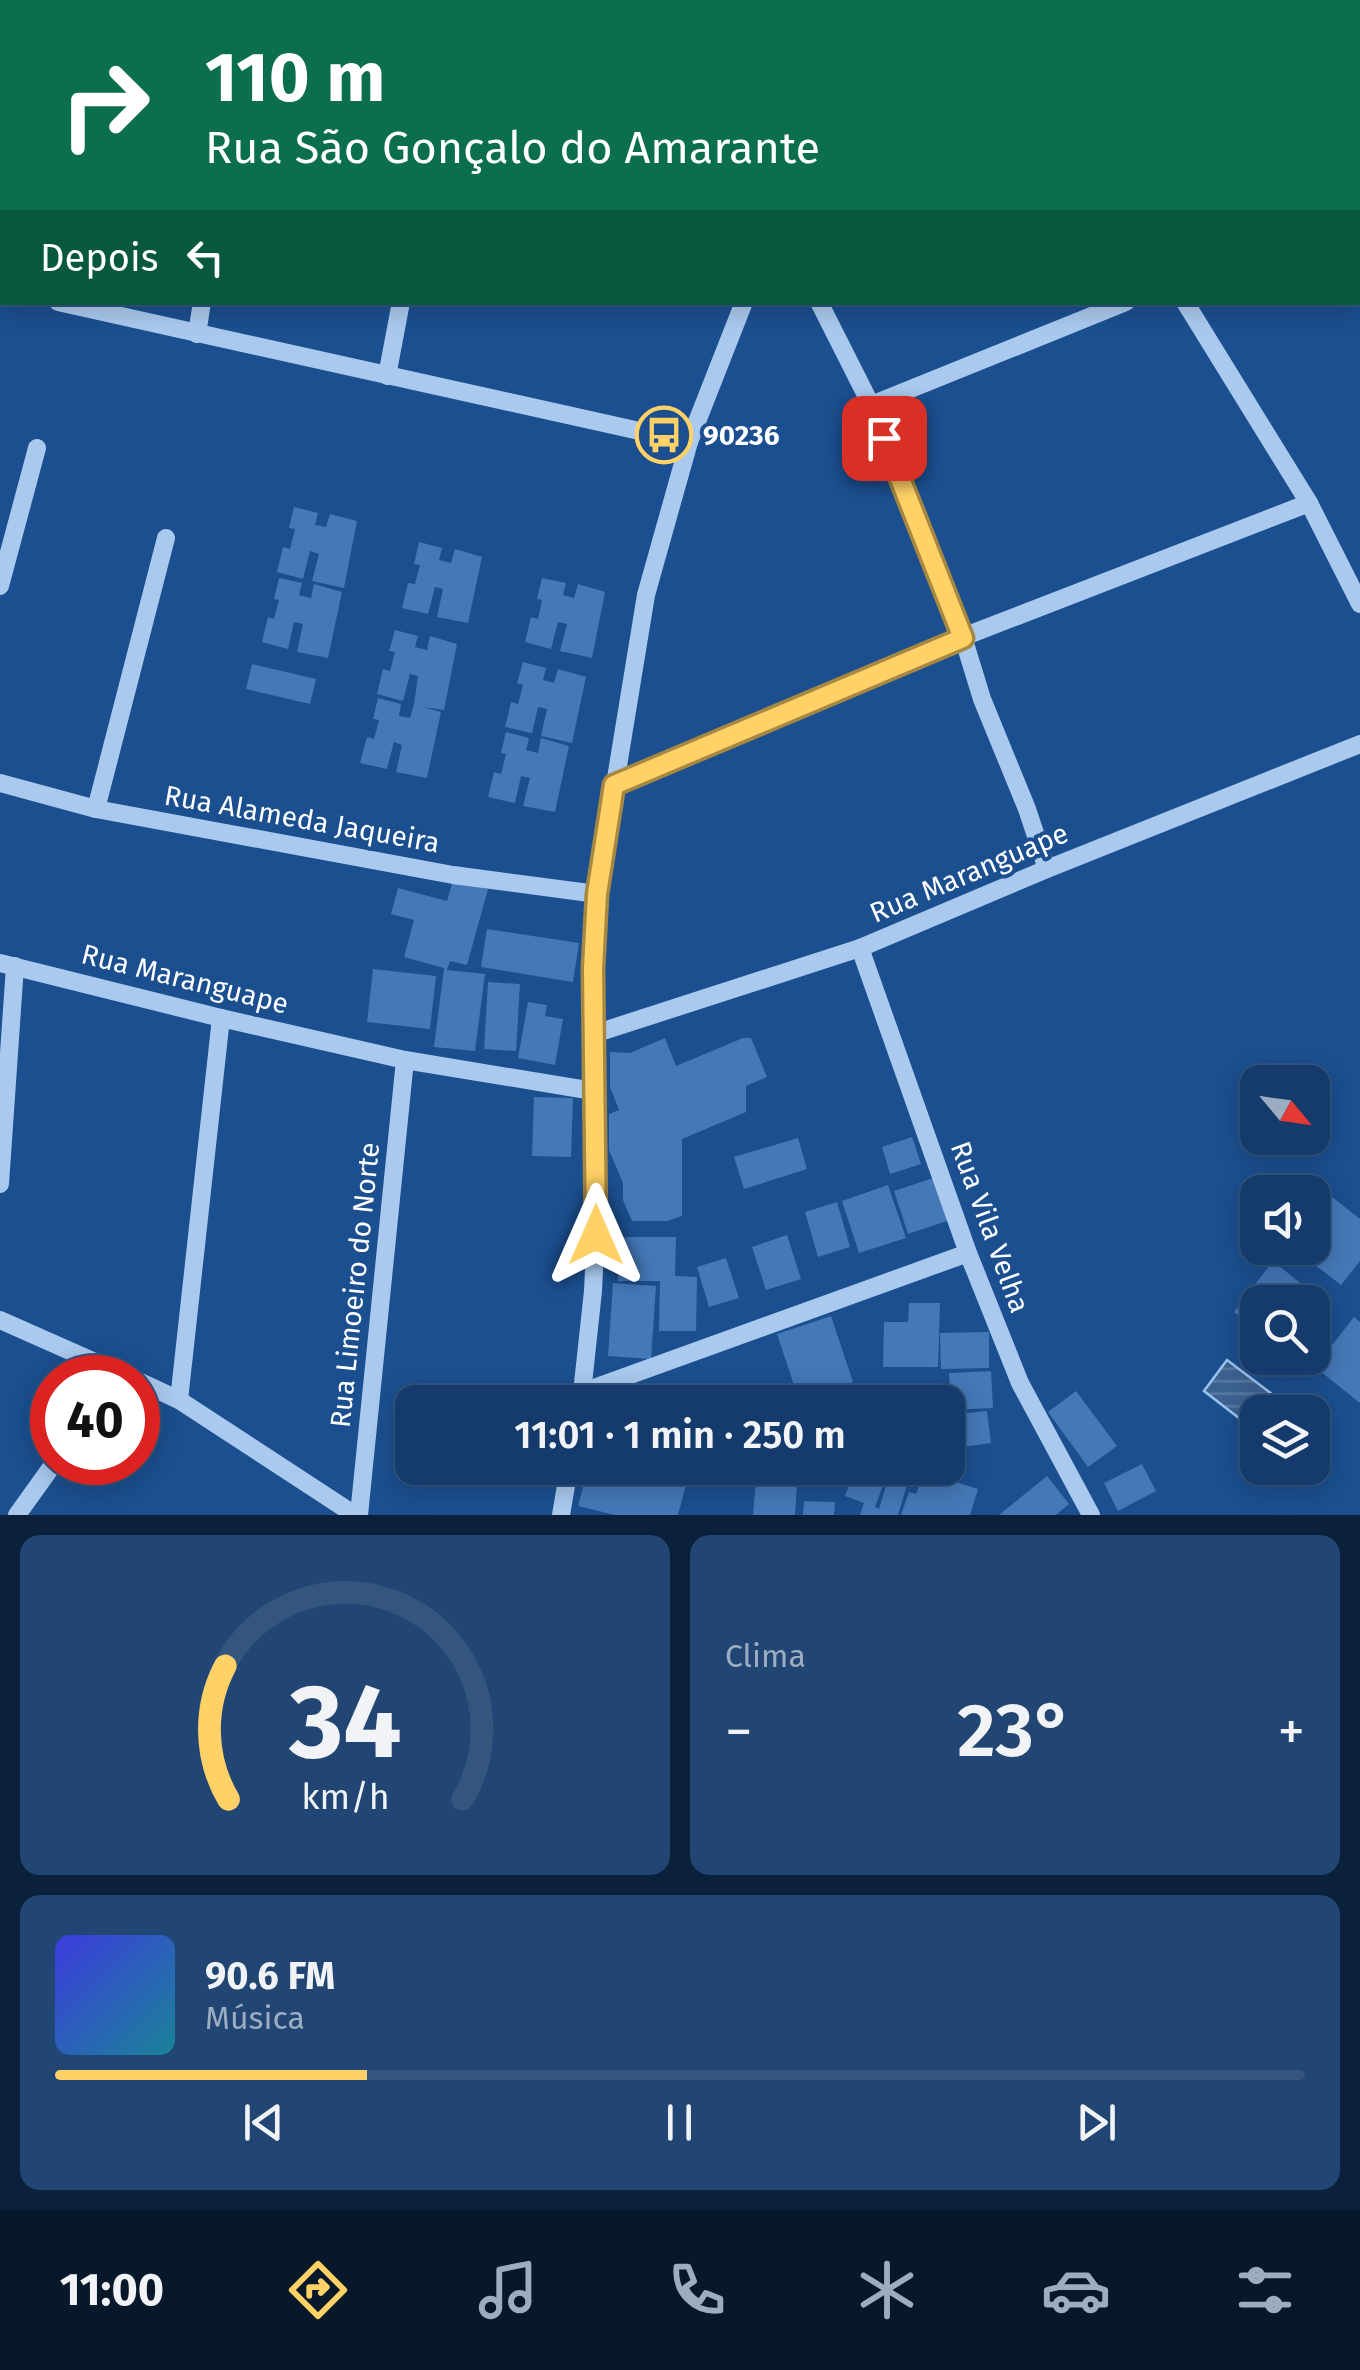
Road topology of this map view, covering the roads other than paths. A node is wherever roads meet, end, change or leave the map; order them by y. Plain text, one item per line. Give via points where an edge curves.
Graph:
1 (71, 305) edge
2 (202, 305) edge
3 (399, 305) edge
4 (743, 305) edge
5 (821, 305) edge
6 (1119, 305) edge
7 (1187, 305) edge
8 (197, 334) junction
9 (387, 376) junction
10 (871, 405) junction
11 (689, 442) junction
12 (37, 448) dead end
13 (1309, 503) junction
14 (166, 538) dead end
15 (0, 586) edge
16 (1360, 604) edge
17 (963, 638) junction
18 (1360, 744) edge
19 (0, 783) edge
20 (614, 785) junction
21 (96, 809) junction
22 (1047, 869) junction
23 (597, 894) junction
24 (860, 948) junction
25 (8, 964) edge
26 (221, 1018) junction
27 (594, 1034) junction
28 (406, 1060) junction
29 (592, 1091) junction
30 (0, 1184) edge
31 (968, 1253) junction
32 (0, 1320) edge
33 (77, 1355) edge
34 (583, 1385) edge
35 (617, 1385) edge
36 (160, 1392) edge
37 (179, 1400) junction
38 (39, 1485) edge
39 (567, 1485) edge
40 (17, 1515) edge
41 (357, 1515) edge
42 (561, 1515) edge
43 (1092, 1515) edge

1 - 8 street
2 - 8 street
3 - 9 street
4 - 11 street
5 - 10 street
6 - 10 street
7 - 13 street
8 - 9 street
9 - 11 street
10 - 17 street
11 - 20 street via 646,595
12 - 15 street
13 - 16 street
13 - 17 street
14 - 21 street
17 - 20 street
17 - 22 street
18 - 22 street, Rua Maranguape
19 - 21 street, Rua Alameda Jaqueira
20 - 23 street
21 - 23 street, Rua Alameda Jaqueira via 452,875
22 - 24 street, Rua Maranguape
23 - 27 street
24 - 27 street, Rua Maranguape
24 - 31 street, Rua Vila Velha
25 - 26 street, Rua Maranguape
25 - 30 street
26 - 28 street, Rua Maranguape
26 - 37 street
27 - 29 street
28 - 29 street, Rua Maranguape
28 - 41 street, Rua Limoeiro do Norte
29 - 34 street via 597,1207
31 - 35 street
31 - 43 street, Rua Vila Velha via 1020,1383
32 - 33 street
36 - 37 street
37 - 41 street
38 - 40 street
39 - 42 street

